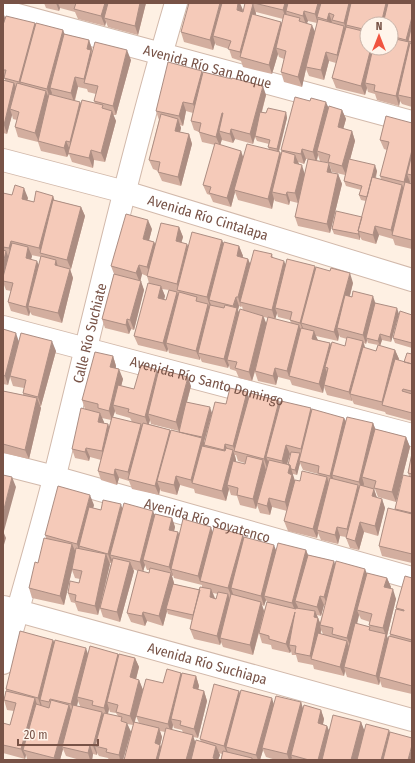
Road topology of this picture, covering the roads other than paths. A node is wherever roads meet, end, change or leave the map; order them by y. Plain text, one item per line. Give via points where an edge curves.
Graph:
1 (176, 3) edge
2 (3, 12) edge
3 (161, 54) junction
4 (412, 122) edge
5 (3, 160) edge
6 (125, 192) junction
7 (412, 280) edge
8 (3, 327) edge
9 (86, 349) junction
10 (412, 435) edge
11 (3, 464) edge
12 (54, 477) junction
13 (412, 578) edge
14 (10, 608) edge
15 (3, 663) edge
16 (412, 720) edge

1 - 3 street, Calle Río Suchiate
2 - 3 street, Avenida Río San Roque
3 - 4 street, Avenida Río San Roque
3 - 6 street, Calle Río Suchiate
5 - 6 street, Avenida Río Cintalapa
6 - 7 street, Avenida Río Cintalapa
6 - 9 street, Calle Río Suchiate
8 - 9 street, Avenida Río Santo Domingo
9 - 10 street, Avenida Río Santo Domingo
9 - 12 street, Calle Río Suchiate
11 - 12 street, Avenida Río Soyatenco
12 - 13 street, Avenida Río Soyatenco
12 - 14 street, Calle Río Suchiate
14 - 15 street, Calle Río Suchiate
14 - 16 street, Avenida Río Suchiapa

